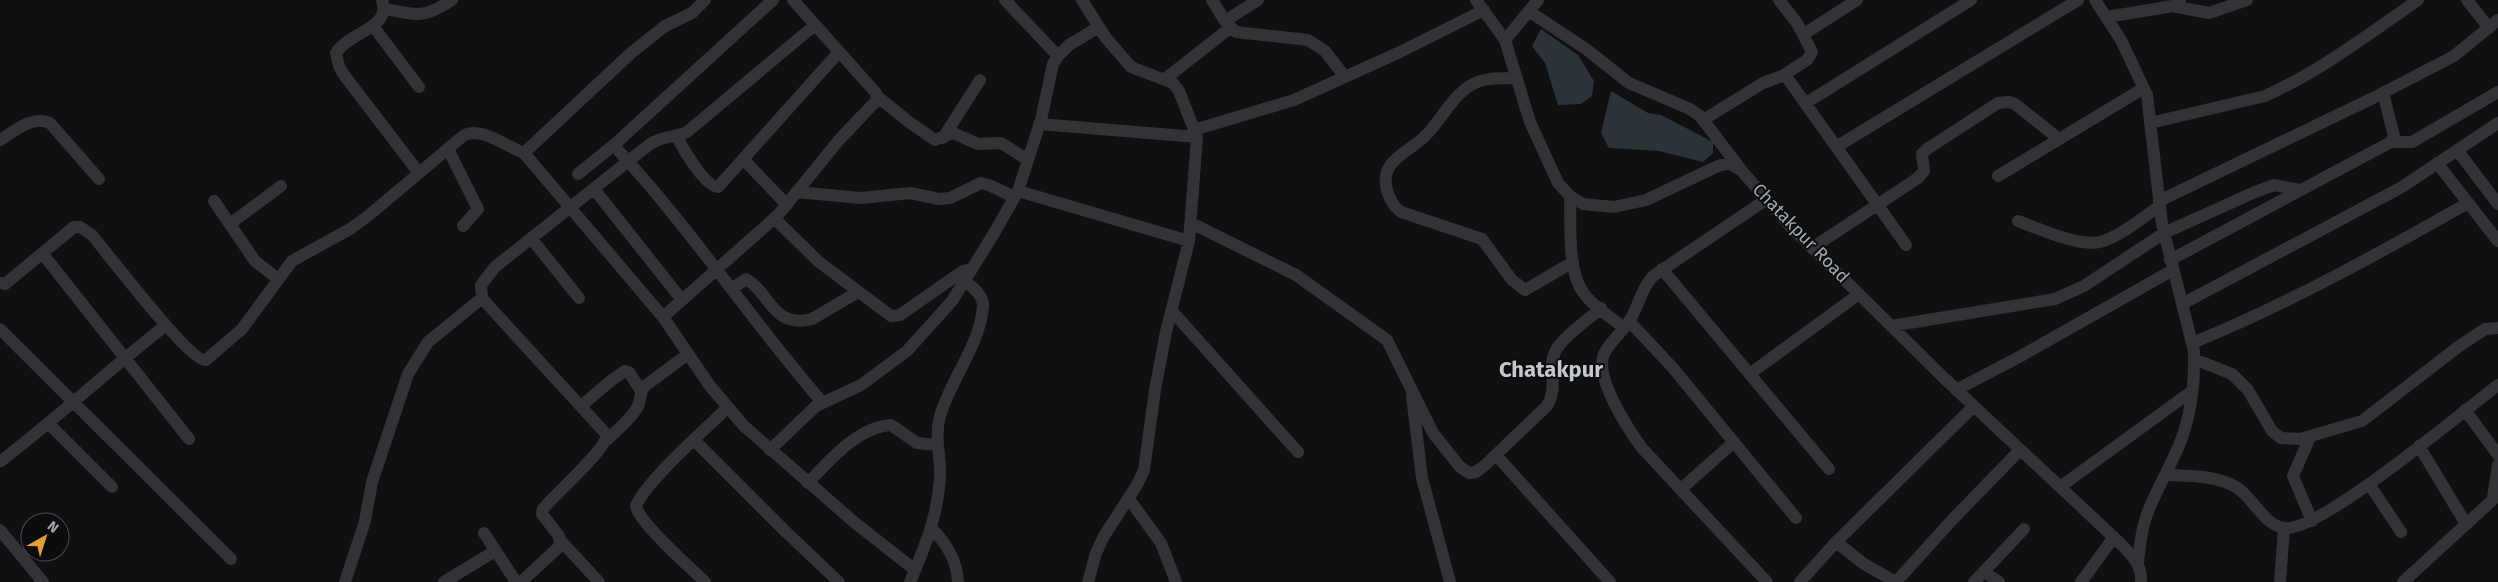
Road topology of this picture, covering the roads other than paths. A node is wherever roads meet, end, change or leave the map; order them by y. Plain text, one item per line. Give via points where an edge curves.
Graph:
1 (452, 0) edge
2 (705, 0) edge
3 (773, 0) edge
4 (793, 0) edge
5 (1005, 0) edge
6 (1082, 0) edge
7 (1212, 0) edge
8 (1258, 0) edge
9 (1538, 0) edge
10 (1779, 0) edge
11 (1858, 0) edge
12 (1972, 0) edge
13 (2078, 0) edge
14 (2094, 0) edge
15 (2248, 0) edge
16 (2418, 0) edge
17 (2467, 0) edge
18 (2177, 3) edge
19 (1955, 4) edge
20 (384, 5) edge
21 (1480, 5) edge
22 (1530, 12) junction
23 (2107, 17) junction
24 (2493, 24) edge
25 (816, 25) junction
26 (1228, 25) junction
27 (373, 26) junction
28 (1099, 28) junction
29 (1804, 34) junction
30 (1505, 40) junction
31 (839, 52) junction
32 (1058, 56) junction
33 (1782, 76) junction
34 (1345, 77) junction
35 (1516, 78) junction
36 (1165, 79) junction
37 (980, 80) dead end
38 (419, 87) dead end
39 (2144, 88) junction
40 (2498, 92) edge
41 (2383, 93) junction
42 (878, 97) junction
43 (1806, 104) junction
44 (1703, 120) junction
45 (2150, 123) junction
46 (2498, 123) edge
47 (1039, 124) junction
48 (1196, 133) junction
49 (676, 135) junction
50 (943, 138) junction
51 (2059, 139) junction
52 (0, 140) edge
53 (2391, 142) junction
54 (616, 144) junction
55 (1836, 147) junction
56 (448, 149) junction
57 (2457, 150) junction
58 (524, 153) junction
59 (744, 160) junction
60 (1028, 160) junction
61 (629, 162) junction
62 (2437, 163) junction
63 (1741, 170) junction
64 (419, 173) junction
65 (578, 174) dead end
66 (1998, 176) dead end
67 (99, 179) dead end
68 (281, 186) dead end
69 (594, 189) junction
70 (2300, 190) junction
71 (796, 192) junction
72 (1016, 194) junction
73 (1570, 196) junction
74 (1766, 199) junction
75 (214, 201) dead end
76 (2160, 204) junction
77 (2468, 204) junction
78 (2498, 204) edge
79 (786, 205) junction
80 (1877, 205) junction
81 (571, 207) junction
82 (774, 218) junction
83 (2018, 222) dead end
84 (1191, 223) junction
85 (230, 224) junction
86 (463, 226) dead end
87 (2164, 233) junction
88 (531, 238) junction
89 (1189, 241) junction
90 (2498, 241) edge
91 (1906, 245) dead end
92 (1812, 248) junction
93 (42, 253) junction
94 (1573, 262) junction
95 (2171, 265) junction
96 (717, 269) junction
97 (971, 269) junction
98 (1662, 269) junction
99 (278, 279) junction
100 (964, 280) junction
101 (0, 283) edge
102 (733, 288) junction
103 (858, 292) junction
104 (1859, 294) junction
105 (482, 298) junction
106 (579, 298) dead end
107 (682, 300) junction
108 (2182, 304) junction
109 (1601, 308) junction
110 (1172, 310) junction
111 (662, 317) junction
112 (1626, 324) junction
113 (166, 325) junction
114 (1891, 326) junction
115 (2498, 328) edge
116 (0, 329) edge
117 (2192, 343) junction
118 (688, 354) junction
119 (124, 358) junction
120 (2194, 359) junction
121 (1751, 373) junction
122 (1410, 384) junction
123 (2498, 385) edge
124 (1956, 390) junction
125 (641, 391) junction
126 (2192, 391) junction
127 (75, 402) junction
128 (822, 402) junction
129 (581, 406) junction
130 (1974, 406) junction
131 (727, 408) junction
132 (2465, 410) junction
133 (49, 424) junction
134 (2310, 437) junction
135 (189, 439) dead end
136 (607, 440) junction
137 (694, 441) junction
138 (1734, 442) junction
139 (937, 445) junction
140 (2419, 446) junction
141 (770, 450) junction
142 (2020, 450) junction
143 (1298, 452) dead end
144 (2498, 454) edge
145 (1496, 455) junction
146 (0, 460) edge
147 (2498, 465) edge
148 (1829, 469) dead end
149 (2165, 475) junction
150 (808, 483) junction
151 (2369, 484) junction
152 (112, 487) dead end
153 (2060, 487) junction
154 (1681, 490) junction
155 (2495, 497) edge
156 (1129, 499) junction
157 (1796, 518) dead end
158 (2312, 521) junction
159 (2466, 524) junction
160 (2284, 528) junction
161 (932, 529) junction
162 (2024, 529) dead end
163 (0, 530) edge
164 (2402, 532) dead end
165 (484, 533) dead end
166 (2114, 537) junction
167 (561, 541) junction
168 (1836, 542) junction
169 (495, 551) junction
170 (231, 559) dead end
171 (2138, 562) junction
172 (1984, 572) junction
173 (913, 576) edge
174 (43, 582) edge
175 (344, 582) edge
176 (444, 582) edge
177 (516, 582) edge
178 (521, 582) edge
179 (599, 582) edge
180 (705, 582) edge
181 (839, 582) edge
182 (958, 582) edge
183 (1088, 582) edge
184 (1176, 582) edge
185 (1450, 582) edge
186 (1610, 582) edge
187 (1767, 582) edge
188 (1800, 582) edge
189 (1896, 582) edge
190 (1974, 582) edge
191 (1999, 582) edge
192 (2081, 582) edge
193 (2141, 582) edge
194 (2280, 582) edge
195 (2402, 582) edge

1 - 20 street via 420,16
2 - 58 street via 692,13 666,26 631,54
3 - 54 street
4 - 25 street
5 - 32 street
6 - 28 street
7 - 26 street
8 - 26 street
9 - 22 street
10 - 29 street
11 - 29 street
12 - 19 street
13 - 55 street
14 - 23 street
15 - 18 street via 2210,13
16 - 45 street via 2316,68 2265,96
17 - 24 street
18 - 23 street
19 - 43 street
20 - 27 street via 381,19
21 - 30 street
21 - 34 street
22 - 30 street
22 - 44 street via 1586,49 1628,83 1690,108
23 - 39 street
24 - 41 street via 2454,56
25 - 31 street
25 - 49 street via 687,132
26 - 34 street via 1244,34 1308,40 1325,51
26 - 36 street
27 - 38 street
27 - 64 street via 342,45 336,53 338,66
28 - 32 street via 1078,39
28 - 36 street via 1131,67
29 - 33 street via 1811,57
30 - 35 street
31 - 42 street
31 - 59 street
32 - 47 street via 1053,64
33 - 43 street via 1794,84
33 - 44 street
34 - 48 street via 1294,100
35 - 73 street via 1530,122 1558,183
35 - 94 street via 1476,82 1456,97 1429,132 1388,167 1385,176 1389,195 1401,212 1482,239 1512,280 1525,290
36 - 48 street via 1179,91
37 - 50 street
39 - 45 street
39 - 51 street
40 - 53 street via 2412,142
41 - 53 street via 2394,136
41 - 76 street
42 - 50 street via 935,140
42 - 71 street
43 - 55 street
44 - 63 street
45 - 76 street
46 - 57 street
47 - 48 street
47 - 60 street
48 - 84 street
49 - 59 street via 687,155 714,187
49 - 61 street via 661,137
50 - 60 street via 953,133 978,144 1001,143
51 - 66 street
51 - 80 street via 2015,104 2004,101 1928,149 1922,154 1924,170 1921,174
52 - 67 street via 33,120 42,119 50,123
53 - 70 street
54 - 61 street
54 - 65 street
55 - 80 street
56 - 58 street via 474,132
56 - 64 street
56 - 86 street via 478,209
57 - 62 street
57 - 78 street
58 - 81 street
59 - 79 street
60 - 72 street
61 - 69 street
61 - 96 street
62 - 77 street
62 - 108 street via 2402,187
63 - 73 street, Chatakpur Road via 1729,163 1718,166 1646,200 1614,207 1583,204
63 - 74 street, Chatakpur Road
64 - 99 street via 350,229 292,261
68 - 85 street
69 - 81 street
69 - 107 street
70 - 87 street via 2274,185
70 - 95 street
71 - 72 street via 861,198 910,193 939,199 950,198 981,183
71 - 79 street
72 - 89 street
72 - 97 street
73 - 94 street
74 - 92 street, Chatakpur Road
74 - 98 street
75 - 85 street
76 - 83 street via 2111,238 2092,243
76 - 87 street
77 - 90 street
77 - 117 street via 2324,283
79 - 82 street
80 - 91 street
80 - 92 street
81 - 88 street
81 - 111 street
82 - 96 street
82 - 103 street via 819,262
84 - 89 street
84 - 122 street via 1296,275 1387,340
85 - 99 street via 255,260
87 - 95 street
87 - 114 street via 2066,295 2045,302
88 - 105 street via 486,277 481,285
88 - 106 street
89 - 110 street
92 - 104 street, Chatakpur Road
93 - 101 street via 5,284
93 - 113 street via 74,227 86,229
93 - 119 street
94 - 109 street via 1578,286
95 - 108 street
95 - 124 street via 2019,357
96 - 102 street
96 - 107 street
97 - 100 street
97 - 103 street via 956,275 900,315 885,313
98 - 112 street via 1645,284
98 - 121 street
99 - 113 street via 242,329 206,360 195,357
100 - 128 street via 942,313 907,351 861,385
100 - 139 street via 980,295 983,305 974,342 939,418
102 - 103 street via 746,279 778,314 804,321
102 - 128 street
104 - 114 street, Chatakpur Road
104 - 121 street
105 - 129 street
105 - 175 street via 428,342 408,374 372,482 365,521
107 - 111 street
108 - 117 street
109 - 112 street
109 - 145 street via 1554,353 1554,386 1547,406
110 - 143 street
110 - 156 street via 1155,390 1144,470
111 - 118 street
112 - 138 street via 1673,368
112 - 154 street via 1604,354 1603,374 1632,434
113 - 119 street
114 - 124 street, Chatakpur Road
115 - 134 street via 2485,330 2458,346 2362,421
116 - 127 street
117 - 120 street
118 - 125 street
118 - 131 street
119 - 127 street
119 - 135 street
120 - 126 street
120 - 134 street via 2221,368 2241,382 2265,421 2281,438
121 - 148 street
122 - 145 street via 1434,433 1460,467 1469,473 1476,472
122 - 185 street via 1422,478
123 - 132 street
124 - 130 street, Chatakpur Road
125 - 129 street via 625,371
125 - 136 street via 634,412
126 - 149 street via 2183,434
126 - 153 street
127 - 133 street
127 - 170 street
128 - 141 street
129 - 136 street via 605,431
130 - 142 street, Chatakpur Road
130 - 168 street
131 - 137 street
131 - 141 street
132 - 140 street
132 - 144 street
133 - 146 street
133 - 152 street
134 - 158 street via 2293,476
136 - 167 street via 543,509 542,514
137 - 180 street via 642,495 636,506 640,516
137 - 181 street
138 - 154 street
138 - 157 street
139 - 150 street via 917,443 891,425 875,428 832,458
139 - 161 street via 940,475
140 - 151 street
140 - 159 street
141 - 150 street
142 - 153 street, Chatakpur Road
142 - 189 street
145 - 186 street
147 - 155 street
149 - 160 street via 2194,476 2235,486 2268,520
149 - 171 street via 2142,531
150 - 173 street
151 - 158 street
151 - 164 street
153 - 166 street, Chatakpur Road
154 - 187 street
155 - 159 street
156 - 183 street via 1104,536
156 - 184 street via 1161,543
158 - 160 street
159 - 195 street
160 - 194 street
161 - 173 street
161 - 182 street via 947,546 958,572
162 - 172 street
163 - 174 street
165 - 169 street
166 - 171 street, Chatakpur Road
166 - 192 street
167 - 178 street via 557,550
167 - 179 street
168 - 188 street
168 - 189 street via 1864,564
169 - 176 street
169 - 177 street
171 - 193 street
172 - 190 street
172 - 191 street

